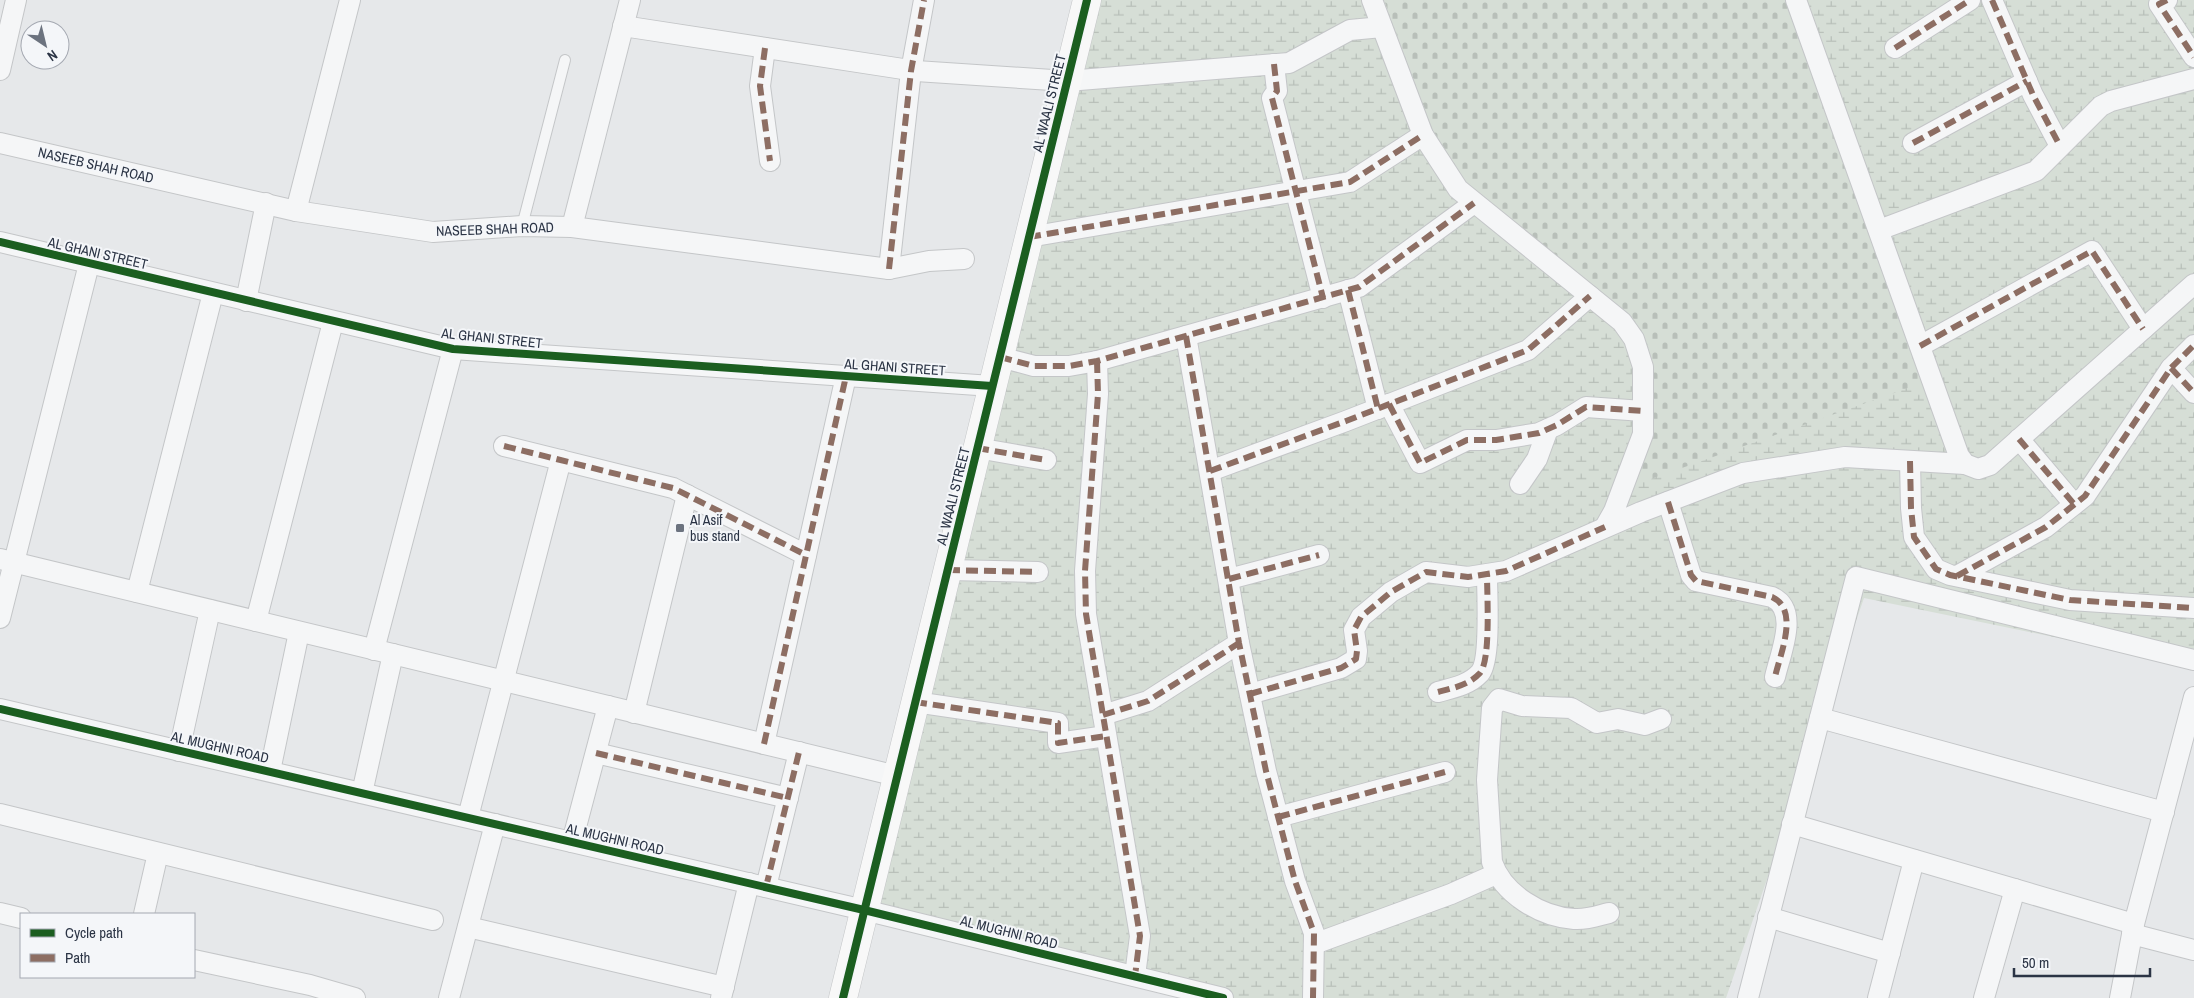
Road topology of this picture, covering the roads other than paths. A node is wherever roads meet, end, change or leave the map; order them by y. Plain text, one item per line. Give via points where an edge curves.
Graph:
1 (16, 0) edge
2 (350, 0) edge
3 (630, 0) edge
4 (924, 0) edge
5 (1087, 0) edge
6 (1372, 0) edge
7 (1796, 0) edge
8 (1970, 0) edge
9 (1992, 0) edge
10 (2167, 0) edge
11 (623, 26) junction
12 (1382, 27) junction
13 (765, 48) junction
14 (1895, 48) dead end
15 (2194, 57) edge
16 (565, 60) dead end
17 (1274, 64) junction
18 (0, 70) edge
19 (911, 70) junction
20 (2194, 79) edge
21 (1067, 81) junction
22 (2027, 81) junction
23 (1423, 135) junction
24 (0, 143) edge
25 (1913, 143) dead end
26 (2060, 146) junction
27 (770, 160) dead end
28 (1297, 191) junction
29 (266, 203) junction
30 (1474, 204) junction
31 (296, 211) junction
32 (522, 226) junction
33 (572, 227) junction
34 (1879, 230) junction
35 (1029, 237) junction
36 (0, 242) edge
37 (964, 259) dead end
38 (90, 264) junction
39 (889, 270) junction
40 (2194, 284) edge
41 (1348, 290) junction
42 (213, 293) junction
43 (1590, 296) junction
44 (1323, 298) junction
45 (246, 301) junction
46 (333, 322) junction
47 (2143, 329) junction
48 (1186, 336) junction
49 (2194, 344) edge
50 (1920, 346) junction
51 (453, 349) junction
52 (1000, 357) junction
53 (1097, 361) junction
54 (2171, 368) junction
55 (846, 376) junction
56 (992, 386) junction
57 (2194, 393) edge
58 (1384, 407) junction
59 (1643, 410) junction
60 (1548, 429) junction
61 (2019, 439) junction
62 (504, 446) dead end
63 (977, 448) junction
64 (561, 460) junction
65 (1046, 460) dead end
66 (1910, 461) junction
67 (1965, 464) junction
68 (1210, 471) junction
69 (1520, 484) dead end
70 (687, 495) junction
71 (1668, 502) junction
72 (2074, 504) junction
73 (1605, 527) junction
74 (806, 555) junction
75 (1319, 556) dead end
76 (7, 561) edge
77 (948, 570) junction
78 (1038, 572) dead end
79 (1487, 574) junction
80 (1957, 576) junction
81 (1229, 580) junction
82 (137, 592) junction
83 (2194, 608) edge
84 (210, 610) junction
85 (0, 618) edge
86 (256, 621) junction
87 (300, 632) junction
88 (1238, 643) junction
89 (384, 652) junction
90 (2194, 660) edge
91 (1775, 677) dead end
92 (503, 681) junction
93 (1438, 692) dead end
94 (1250, 694) junction
95 (2194, 697) edge
96 (915, 702) junction
97 (608, 706) junction
98 (0, 709) edge
99 (634, 712) junction
100 (1103, 715) junction
101 (1820, 718) junction
102 (1661, 719) dead end
103 (1106, 736) junction
104 (764, 744) junction
105 (179, 750) junction
106 (799, 752) junction
107 (596, 753) junction
108 (270, 772) junction
109 (1445, 772) dead end
110 (897, 776) junction
111 (362, 793) junction
112 (788, 798) junction
113 (2164, 812) junction
114 (0, 814) edge
115 (1278, 817) junction
116 (468, 818) junction
117 (495, 824) junction
118 (1792, 824) junction
119 (572, 842) junction
120 (158, 853) junction
121 (1914, 860) junction
122 (1496, 874) junction
123 (758, 885) junction
124 (2015, 889) junction
125 (864, 910) junction
126 (0, 912) edge
127 (144, 913) edge
128 (1609, 913) dead end
129 (1768, 917) junction
130 (20, 918) edge
131 (433, 920) dead end
132 (468, 927) junction
133 (2133, 929) junction
134 (1314, 944) junction
135 (2194, 950) edge
136 (1890, 953) junction
137 (195, 960) edge
138 (1135, 976) junction
139 (723, 992) edge
140 (355, 998) edge
141 (449, 998) edge
142 (843, 998) edge
143 (1223, 998) edge
144 (1313, 998) edge
145 (1748, 998) edge
146 (1878, 998) edge
147 (1984, 998) edge
148 (2120, 998) edge

1 - 18 street
2 - 31 street
3 - 11 street
4 - 19 street
5 - 21 street, AL WAALI STREET
6 - 12 street
7 - 34 street
8 - 14 street
9 - 22 street
10 - 15 street via 2159,4
11 - 13 street
11 - 33 street
12 - 17 street via 1350,30 1289,63
12 - 23 street
13 - 19 street
13 - 27 street via 760,86
16 - 32 lane
17 - 21 street
17 - 28 street via 1277,91 1272,98
19 - 21 street
19 - 39 street
20 - 26 street via 2111,101 2101,106
21 - 35 street, AL WAALI STREET
22 - 25 street
22 - 26 street
23 - 28 street via 1350,182
23 - 30 street via 1458,189
24 - 29 street, NASEEB SHAH ROAD
26 - 34 street via 2036,171
28 - 35 street
28 - 44 street
29 - 31 street, NASEEB SHAH ROAD
29 - 45 street
30 - 41 street via 1359,287
30 - 43 street
31 - 32 street, NASEEB SHAH ROAD via 433,232
32 - 33 street, NASEEB SHAH ROAD
33 - 39 street, NASEEB SHAH ROAD
34 - 50 street
35 - 52 street, AL WAALI STREET
36 - 38 street, AL GHANI STREET
37 - 39 street, NASEEB SHAH ROAD via 929,261
38 - 42 street, AL GHANI STREET
38 - 76 street
40 - 47 street
41 - 44 street
41 - 58 street
42 - 45 street, AL GHANI STREET
42 - 82 street
43 - 58 street via 1528,350
43 - 59 street via 1622,322 1634,339 1643,367
44 - 48 street
45 - 46 street, AL GHANI STREET
46 - 51 street, AL GHANI STREET
46 - 86 street
47 - 50 street via 2092,251
47 - 61 street
48 - 53 street
48 - 68 street
49 - 54 street
50 - 67 street
51 - 55 street, AL GHANI STREET
51 - 89 street
52 - 53 street via 1034,366 1069,366
52 - 56 street, AL WAALI STREET
53 - 100 street via 1098,394 1085,579 1086,614
54 - 57 street
54 - 72 street via 2085,496
55 - 56 street, AL GHANI STREET
55 - 74 street
56 - 63 street, AL WAALI STREET
58 - 60 street via 1420,464 1467,440 1496,440
58 - 68 street
59 - 60 street via 1586,407
59 - 73 street via 1642,434
60 - 69 street via 1537,459
61 - 67 street via 1990,465 1978,469
61 - 72 street
62 - 64 street
63 - 65 street
63 - 77 street, AL WAALI STREET
64 - 70 street via 673,488
64 - 92 street
66 - 67 street
66 - 71 street via 1845,457 1787,465 1742,473
66 - 80 street via 1914,537 1936,569
68 - 81 street
70 - 74 street
70 - 99 street
71 - 73 street
71 - 91 street via 1690,575 1696,581 1772,597 1785,608 1787,620
72 - 80 street via 2046,526
73 - 79 street via 1506,571
74 - 104 street
75 - 81 street
76 - 82 street
76 - 85 street
77 - 78 street
77 - 96 street, AL WAALI STREET
79 - 93 street via 1487,651 1481,672 1469,682
79 - 94 street via 1468,578 1426,572 1391,592 1362,617 1354,630 1358,651 1356,659 1341,668
80 - 83 street via 2070,600
81 - 88 street
82 - 84 street
84 - 86 street
84 - 105 street
86 - 87 street
87 - 89 street
87 - 108 street
88 - 94 street
88 - 100 street via 1148,701
89 - 92 street
89 - 111 street
90 - 101 street via 1856,577
92 - 97 street
92 - 116 street
94 - 115 street
95 - 113 street
96 - 103 street via 1058,723 1058,743
96 - 110 street, AL WAALI STREET
97 - 99 street
97 - 107 street
98 - 105 street, AL MUGHNI ROAD
99 - 104 street
100 - 103 street
101 - 113 street
101 - 118 street
102 - 122 street via 1645,725 1618,719 1597,723 1571,708 1522,706 1504,699 1495,703 1487,780 1492,862
103 - 138 street via 1140,936
104 - 106 street
105 - 108 street, AL MUGHNI ROAD
106 - 110 street
106 - 112 street
107 - 112 street
107 - 119 street
108 - 111 street, AL MUGHNI ROAD
109 - 115 street
110 - 125 street, AL WAALI STREET
111 - 116 street, AL MUGHNI ROAD
112 - 123 street
113 - 133 street
114 - 120 street
115 - 134 street via 1295,882 1314,933
116 - 117 street, AL MUGHNI ROAD
117 - 119 street, AL MUGHNI ROAD
117 - 132 street
118 - 121 street
118 - 129 street
119 - 123 street, AL MUGHNI ROAD
120 - 127 street
120 - 131 street
121 - 124 street
121 - 136 street
122 - 128 street via 1518,897 1553,915 1574,919
122 - 134 street via 1451,894
123 - 125 street, AL MUGHNI ROAD
123 - 139 street
124 - 133 street
124 - 147 street
125 - 138 street, AL MUGHNI ROAD
125 - 142 street, AL WAALI STREET
126 - 130 street
129 - 136 street
129 - 145 street
132 - 139 street
132 - 141 street
133 - 135 street
133 - 148 street
134 - 144 street
136 - 146 street
137 - 140 street
138 - 143 street, AL MUGHNI ROAD

